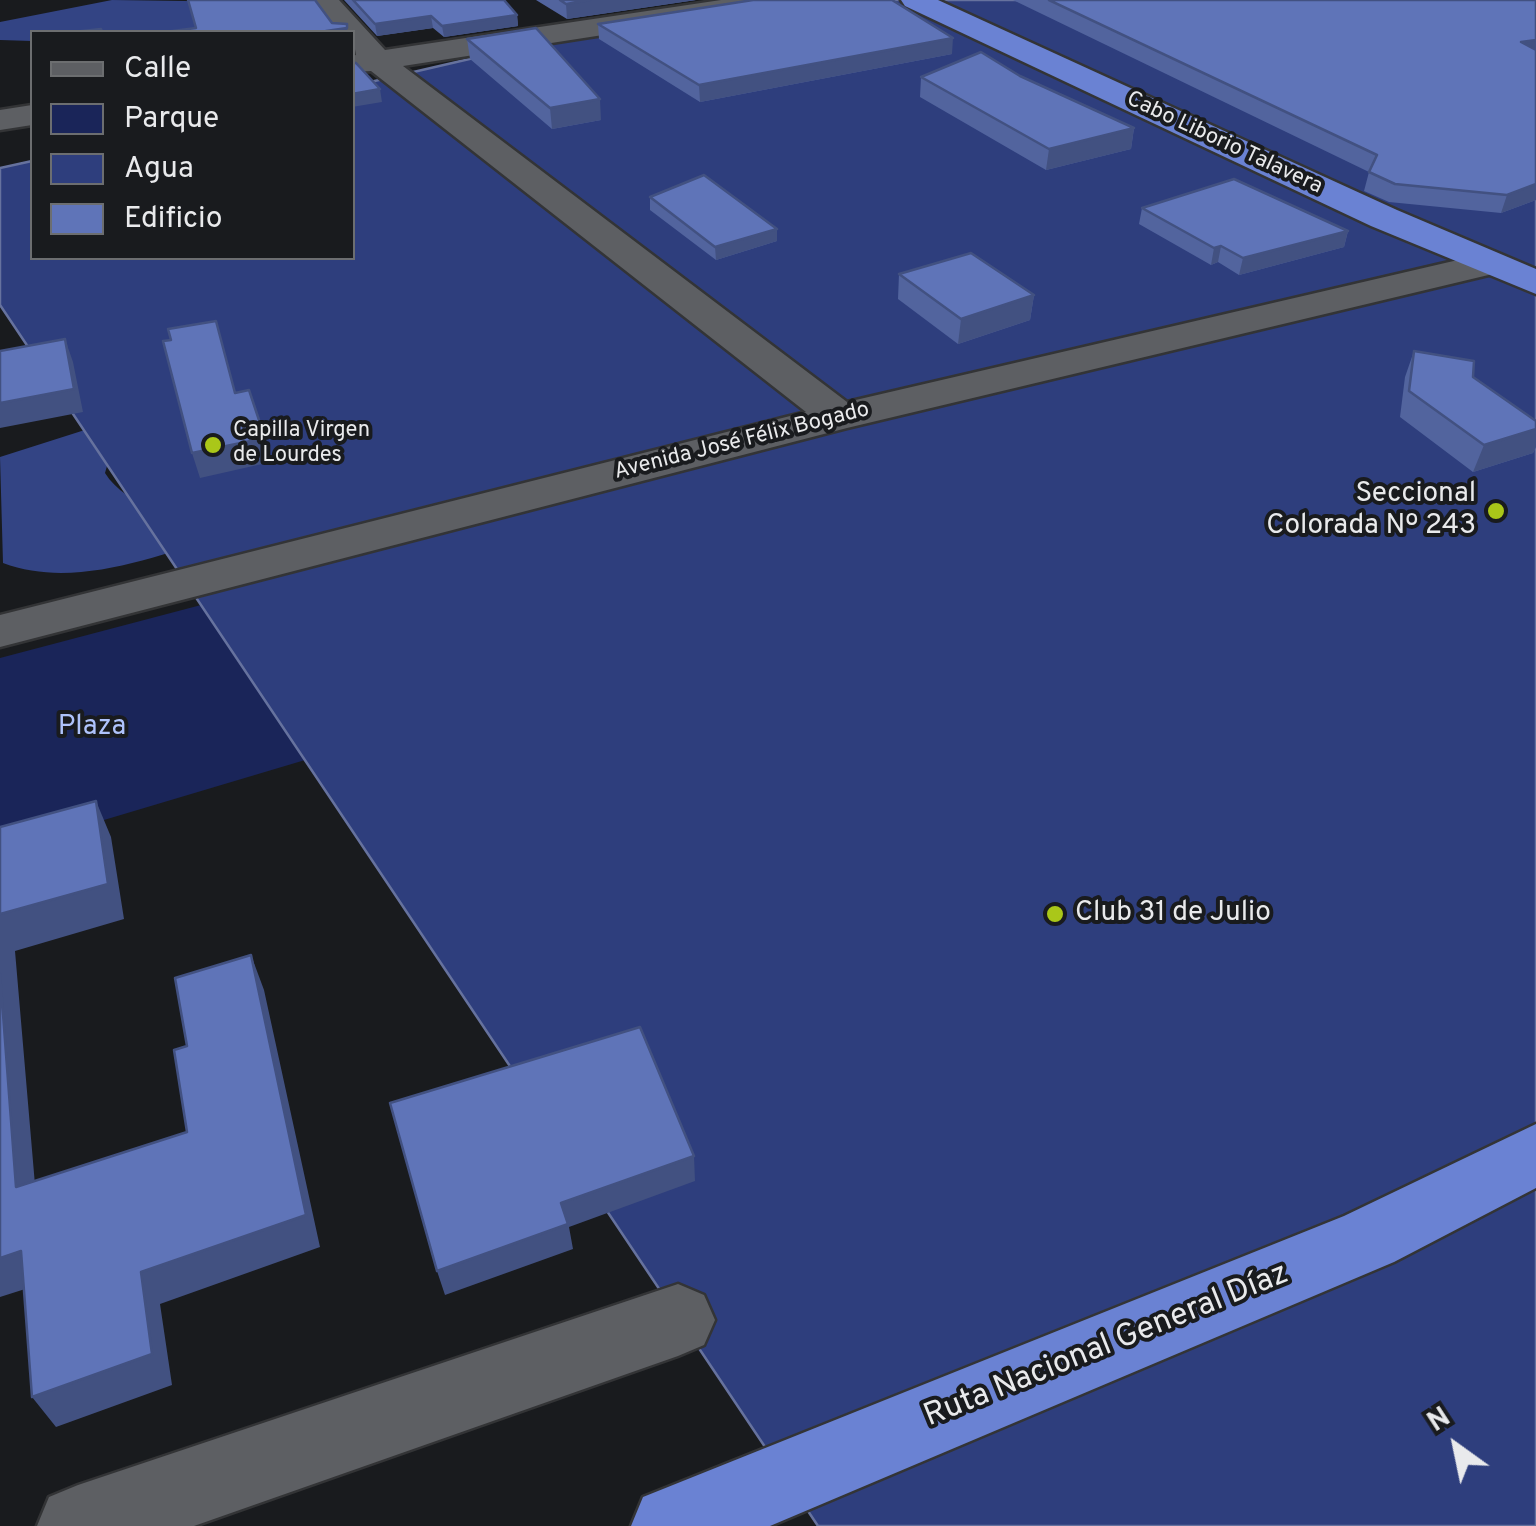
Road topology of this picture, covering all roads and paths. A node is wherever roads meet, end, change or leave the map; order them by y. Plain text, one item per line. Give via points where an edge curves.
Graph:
1 (324, 0) edge
2 (777, 0) edge
3 (915, 0) edge
4 (961, 0) edge
5 (344, 30) edge
6 (365, 63) edge
7 (30, 115) edge
8 (0, 120) edge
9 (1525, 262) edge
10 (838, 417) junction
11 (0, 630) edge
12 (1536, 1154) edge
13 (678, 1320) dead end
14 (78, 1526) edge
15 (672, 1526) edge

1 - 5 street
2 - 6 street
3 - 9 highway, Cabo Liborio Talavera
4 - 9 highway, Cabo Liborio Talavera
6 - 10 street
7 - 8 street
9 - 10 street, Avenida José Félix Bogado
10 - 11 street, Avenida José Félix Bogado
12 - 15 highway, Ruta Nacional General Díaz via 1370,1239
13 - 14 street

